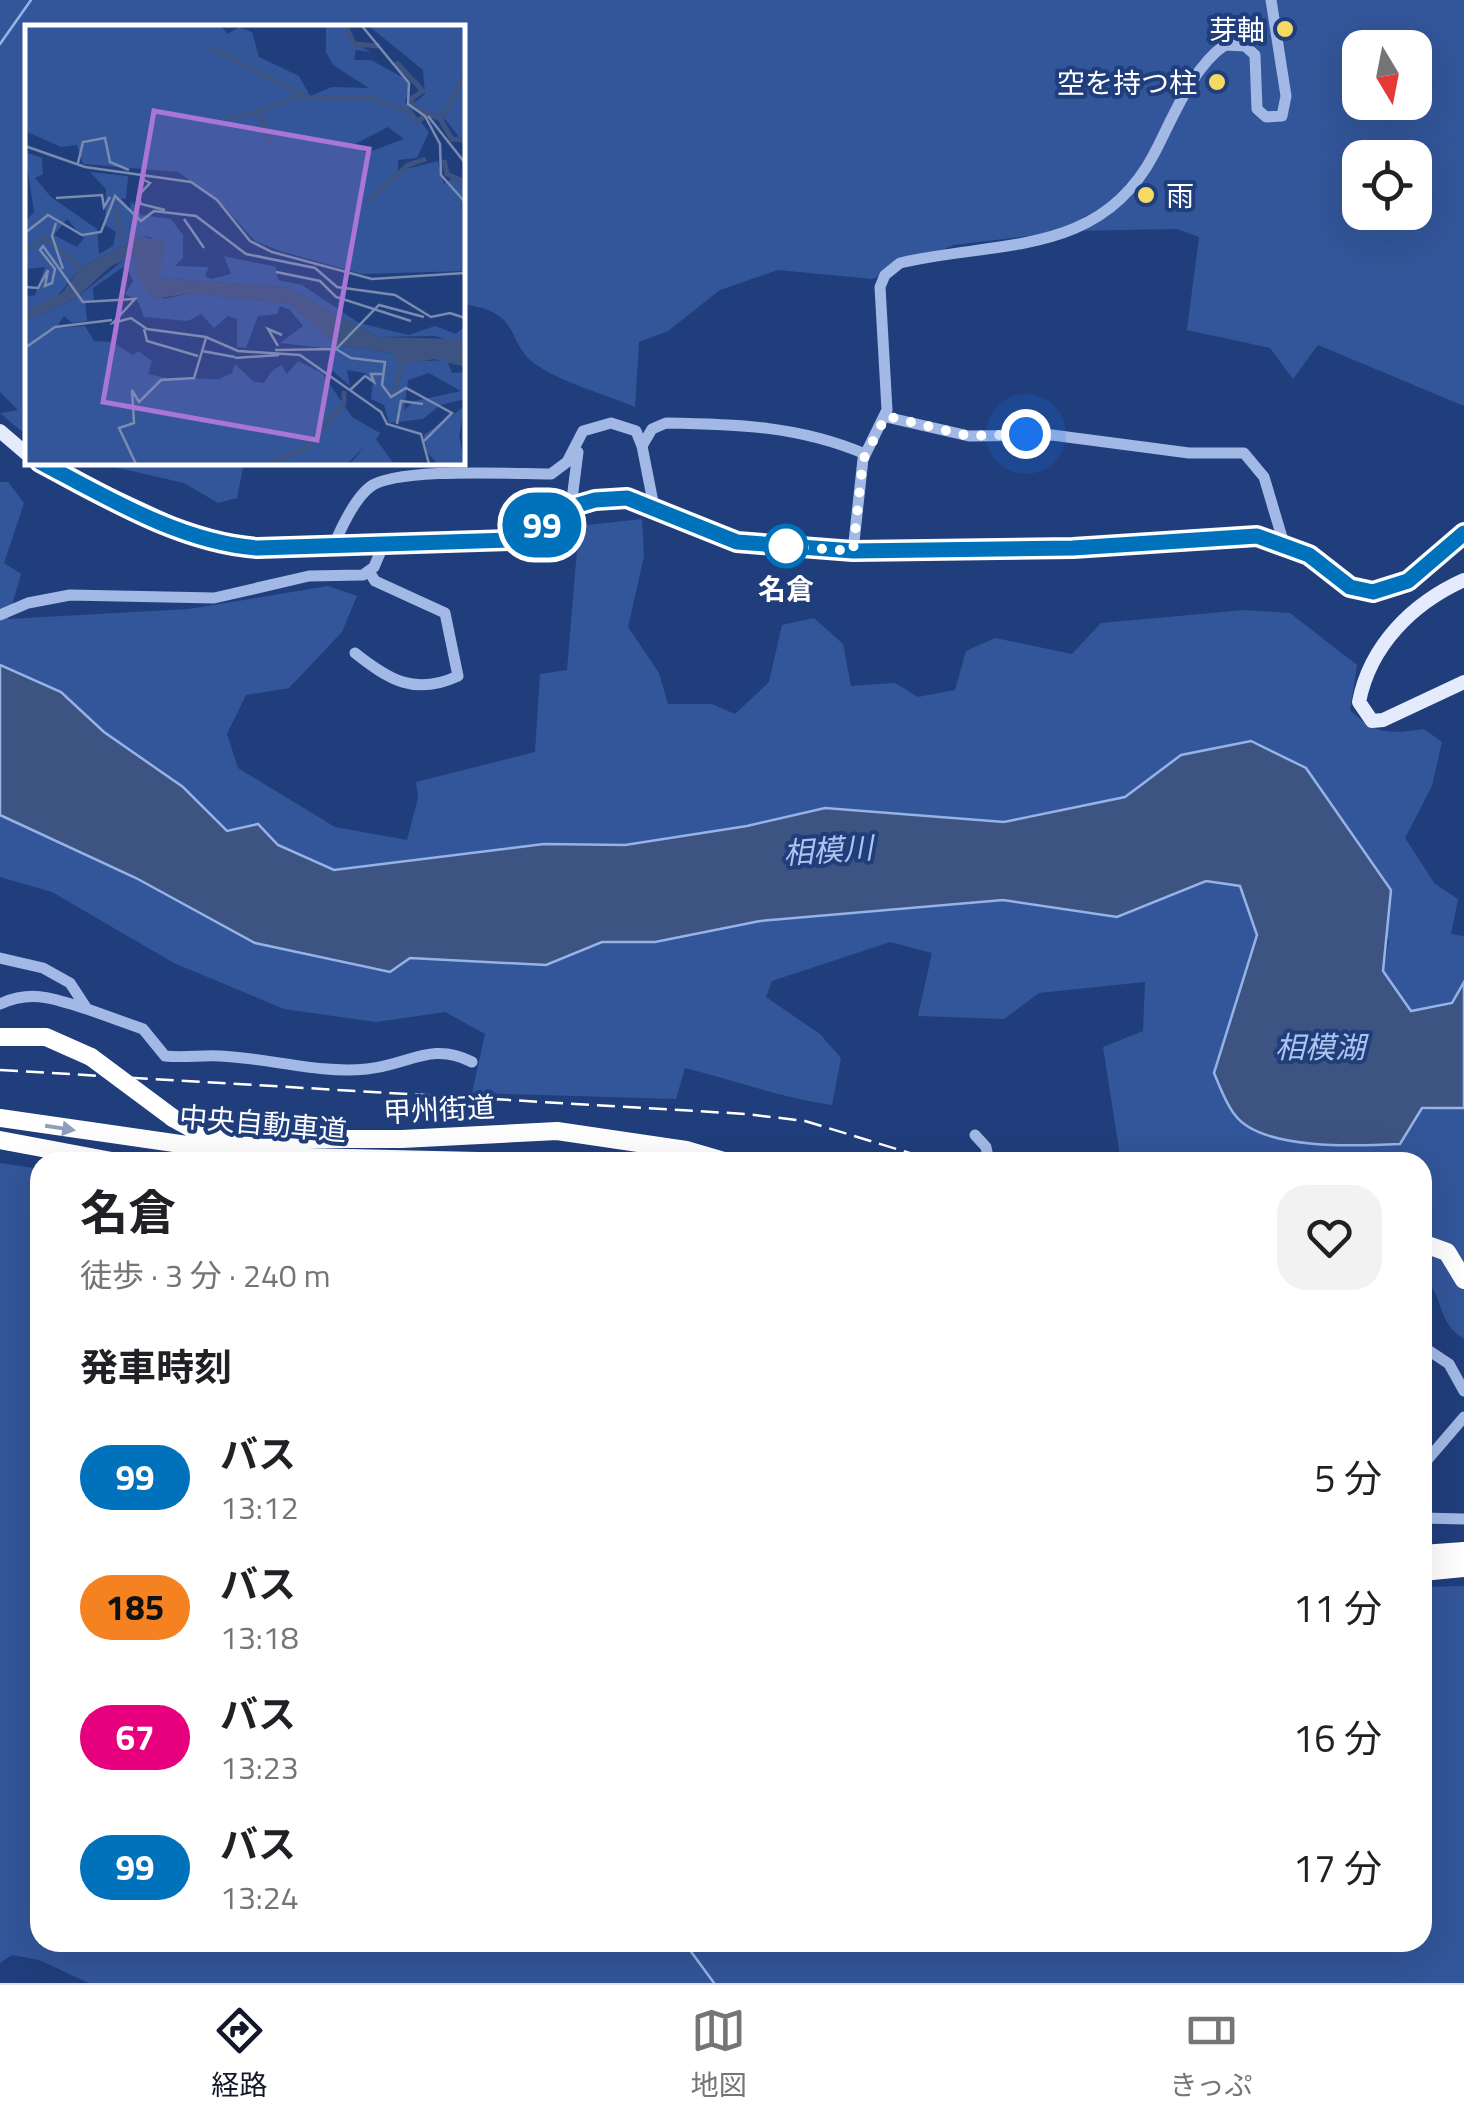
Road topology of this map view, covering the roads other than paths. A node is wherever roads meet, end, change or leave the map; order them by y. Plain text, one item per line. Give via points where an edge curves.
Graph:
1 (1271, 0) edge
2 (886, 416) junction
3 (611, 423) junction
4 (0, 431) edge
5 (642, 446) junction
6 (25, 452) edge
7 (865, 454) junction
8 (46, 465) edge
9 (571, 507) junction
10 (654, 507) junction
11 (1464, 533) edge
12 (1284, 544) junction
13 (383, 546) junction
14 (333, 547) junction
15 (853, 551) junction
16 (370, 573) junction
17 (1464, 580) edge
18 (0, 615) edge
19 (355, 654) dead end
20 (1464, 682) edge
21 (0, 958) edge
22 (0, 1004) edge
23 (87, 1008) junction
24 (0, 1038) edge
25 (472, 1062) dead end
26 (0, 1118) edge
27 (974, 1135) dead end
28 (0, 1140) edge
29 (64, 1152) edge
30 (234, 1152) edge
31 (693, 1152) edge
32 (987, 1152) edge
33 (1432, 1247) edge
34 (1464, 1280) edge
35 (1432, 1353) edge
36 (1464, 1390) edge
37 (1464, 1417) edge
38 (1432, 1454) edge
39 (1432, 1518) edge
40 (1464, 1519) edge
41 (1464, 1552) edge
42 (1432, 1554) edge
43 (1464, 1568) edge
44 (1432, 1571) edge

1 - 2 street via 1287,106 1282,116 1266,117 1257,108 1255,55 1246,46 1225,45 1192,85 1137,183 1104,216 1062,233 900,263 885,274 880,294
2 - 7 street
2 - 12 street via 969,436 1052,434 1189,453 1244,453 1264,477
3 - 5 street via 636,431
3 - 9 street via 580,446
3 - 14 street via 583,432 567,462 551,474 380,481 366,489
4 - 6 main road
5 - 7 street via 666,422 780,427
5 - 10 street
7 - 15 street
8 - 14 main road via 210,541
9 - 10 main road via 627,498
9 - 13 main road via 512,540
10 - 15 main road via 737,542
11 - 12 main road via 1408,581 1373,592 1350,587
12 - 15 main road via 1242,535 1073,548
13 - 14 main road
13 - 16 street
16 - 18 street via 309,576 214,598 70,595
16 - 19 street via 445,614 458,676 442,684 391,682
17 - 20 main road via 1430,597 1401,623 1373,664 1360,702 1372,721 1383,720
21 - 23 street via 43,968 70,983
22 - 23 street via 36,994
23 - 25 street via 143,1029 166,1056 366,1069 450,1051
24 - 31 highway, 甲州街道, bridge via 46,1037 91,1058 202,1134 402,1139 557,1131
26 -> 30 highway, 中央自動車道
27 - 32 street
28 - 29 highway
33 - 34 highway via 1447,1252
35 - 36 street via 1449,1364
37 - 38 street
39 - 40 street
41 - 42 highway
43 - 44 highway

